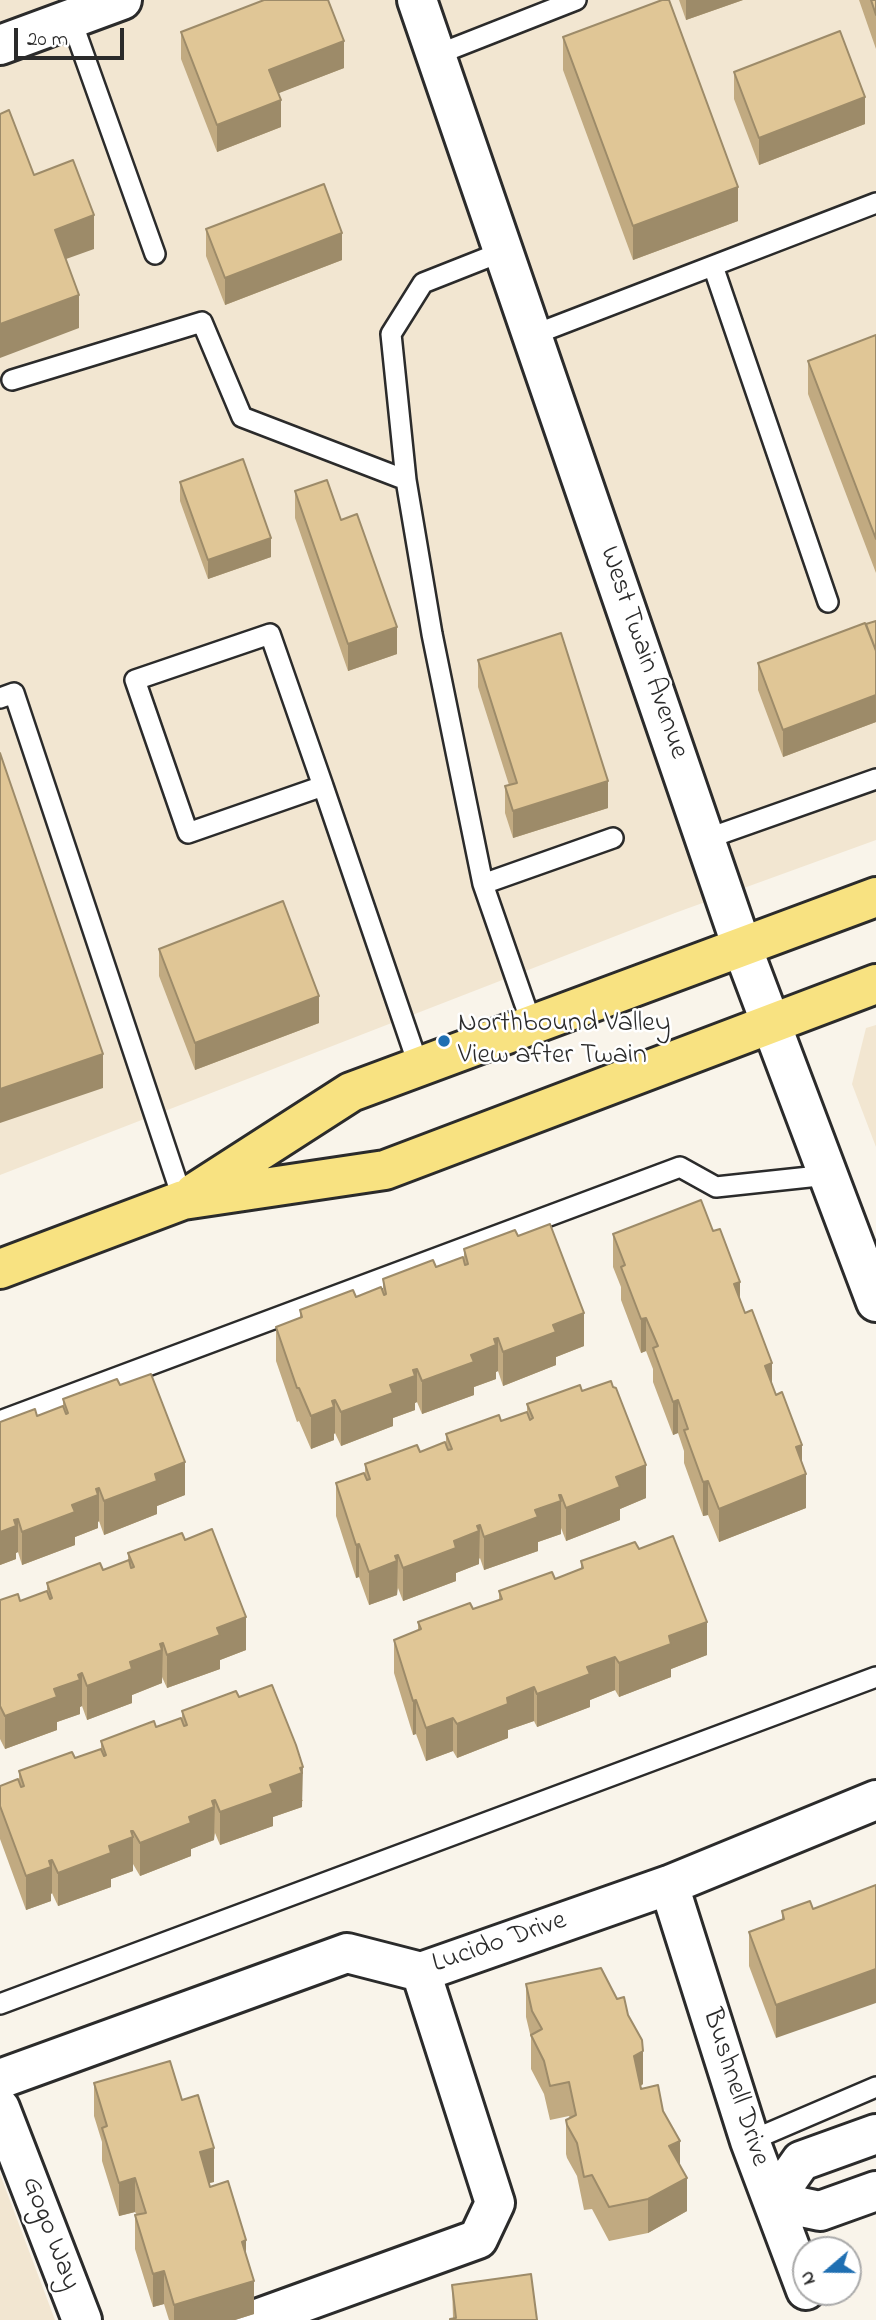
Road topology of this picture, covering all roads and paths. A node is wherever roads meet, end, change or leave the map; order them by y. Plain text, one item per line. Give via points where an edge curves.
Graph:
1 (122, 0) edge
2 (417, 0) edge
3 (576, 0) edge
4 (71, 19) junction
5 (0, 44) edge
6 (436, 55) junction
7 (876, 203) edge
8 (504, 251) junction
9 (155, 254) dead end
10 (713, 266) junction
11 (533, 335) junction
12 (12, 380) dead end
13 (406, 480) junction
14 (828, 602) dead end
15 (0, 698) edge
16 (876, 779) edge
17 (323, 786) junction
18 (613, 838) dead end
19 (706, 839) junction
20 (483, 884) junction
21 (876, 897) edge
22 (742, 947) junction
23 (876, 984) edge
24 (772, 1024) junction
25 (532, 1025) junction
26 (419, 1067) junction
27 (828, 1175) junction
28 (183, 1200) junction
29 (0, 1269) edge
30 (876, 1302) edge
31 (0, 1421) edge
32 (876, 1677) edge
33 (876, 1800) edge
34 (669, 1885) junction
35 (421, 1972) junction
36 (0, 2004) edge
37 (0, 2079) edge
38 (876, 2087) edge
39 (0, 2108) edge
40 (876, 2134) edge
41 (750, 2141) junction
42 (876, 2191) edge
43 (773, 2201) junction
44 (792, 2253) edge
45 (82, 2320) edge
46 (254, 2320) edge

1 - 4 street
2 - 6 street, West Twain Avenue
3 - 6 lane
4 - 5 street
4 - 9 lane
6 - 8 street, West Twain Avenue
7 - 10 lane
8 - 11 street, West Twain Avenue
8 - 13 lane via 423,283 391,334
10 - 11 lane
10 - 14 lane
11 - 19 street, West Twain Avenue
12 - 13 lane via 202,322 242,417
13 - 20 lane
15 - 28 lane via 14,693
16 - 19 lane
17 - 17 lane via 188,833 135,680 270,634
17 - 26 lane
18 - 20 lane
19 - 22 street, West Twain Avenue
20 - 25 lane
21 - 22 main road
22 - 24 street, West Twain Avenue
22 - 25 main road
23 - 24 main road
24 - 27 street, West Twain Avenue
24 - 28 main road via 385,1170
25 - 26 main road
26 - 28 main road via 351,1092
27 - 30 street, West Twain Avenue
27 - 31 lane via 716,1187 680,1167
28 - 29 main road
32 - 36 lane
33 - 34 street, Lucido Drive
34 - 35 street, Lucido Drive
34 - 41 street, Bushnell Drive
35 - 37 street, Lucido Drive via 346,1953
35 - 46 street via 495,2203 478,2239
38 - 41 lane
39 - 45 street, Gogo Way
40 - 43 street via 801,2161
41 - 43 street, Bushnell Drive
42 - 43 street via 820,2211
43 - 44 street, Bushnell Drive

